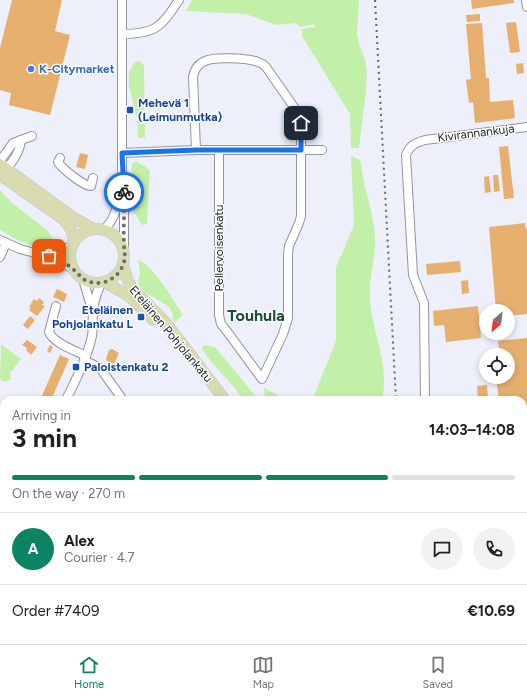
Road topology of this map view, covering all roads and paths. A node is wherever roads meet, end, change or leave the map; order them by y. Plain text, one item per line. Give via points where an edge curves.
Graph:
1 (122, 0) edge
2 (179, 0) edge
3 (526, 0) edge
4 (527, 7) edge
5 (122, 34) junction
6 (527, 127) edge
7 (32, 136) dead end
8 (196, 150) junction
9 (301, 150) junction
10 (322, 150) dead end
11 (219, 151) junction
12 (122, 153) junction
13 (60, 158) dead end
14 (1, 168) edge
15 (122, 168) junction
16 (93, 178) dead end
17 (92, 228) junction
18 (104, 228) junction
19 (3, 242) edge
20 (73, 244) junction
21 (124, 247) junction
22 (34, 252) junction
23 (0, 257) edge
24 (123, 265) junction
25 (74, 270) junction
26 (83, 279) junction
27 (103, 283) junction
28 (56, 306) dead end
29 (93, 313) junction
30 (85, 358) junction
31 (68, 396) edge
32 (120, 396) edge
33 (214, 396) edge
34 (222, 396) edge
35 (425, 396) edge

1 - 5 street
2 - 5 street via 158,26 150,31
3 - 4 street
5 - 12 street
6 - 35 street, Kivirannankuja via 425,140 414,144 406,155 413,275 424,303
7 - 14 street via 21,140 20,148
8 - 9 street via 193,77 200,63 211,59 250,60 260,62 266,67 298,113 301,123
8 - 11 street
8 - 12 street
9 - 10 street
9 - 11 street
9 - 11 street, Pellervoisenkatu via 301,216 289,246 288,318 262,379 221,324 219,315
12 - 15 street
13 - 16 street via 58,162 61,167 85,185 91,186
14 - 17 main road
14 - 20 main road via 63,219 71,229
15 - 18 street via 115,212 112,220
15 - 21 street
17 - 18 main road
17 - 20 main road via 82,233
18 - 21 main road via 115,235
19 - 22 street
19 - 23 street
20 - 22 street via 58,251
20 - 25 main road via 70,259
21 - 24 main road
22 - 25 street via 58,259
24 - 27 main road via 115,276
24 - 34 main road, Eteläinen Pohjolankatu via 132,288 166,323
25 - 26 main road
26 - 27 main road
26 - 29 street
27 - 29 street via 95,298
27 - 33 main road, Eteläinen Pohjolankatu via 129,296 154,321
28 - 30 street via 49,332 51,336
29 - 30 street via 92,336
30 - 31 street
30 - 32 street via 100,368

